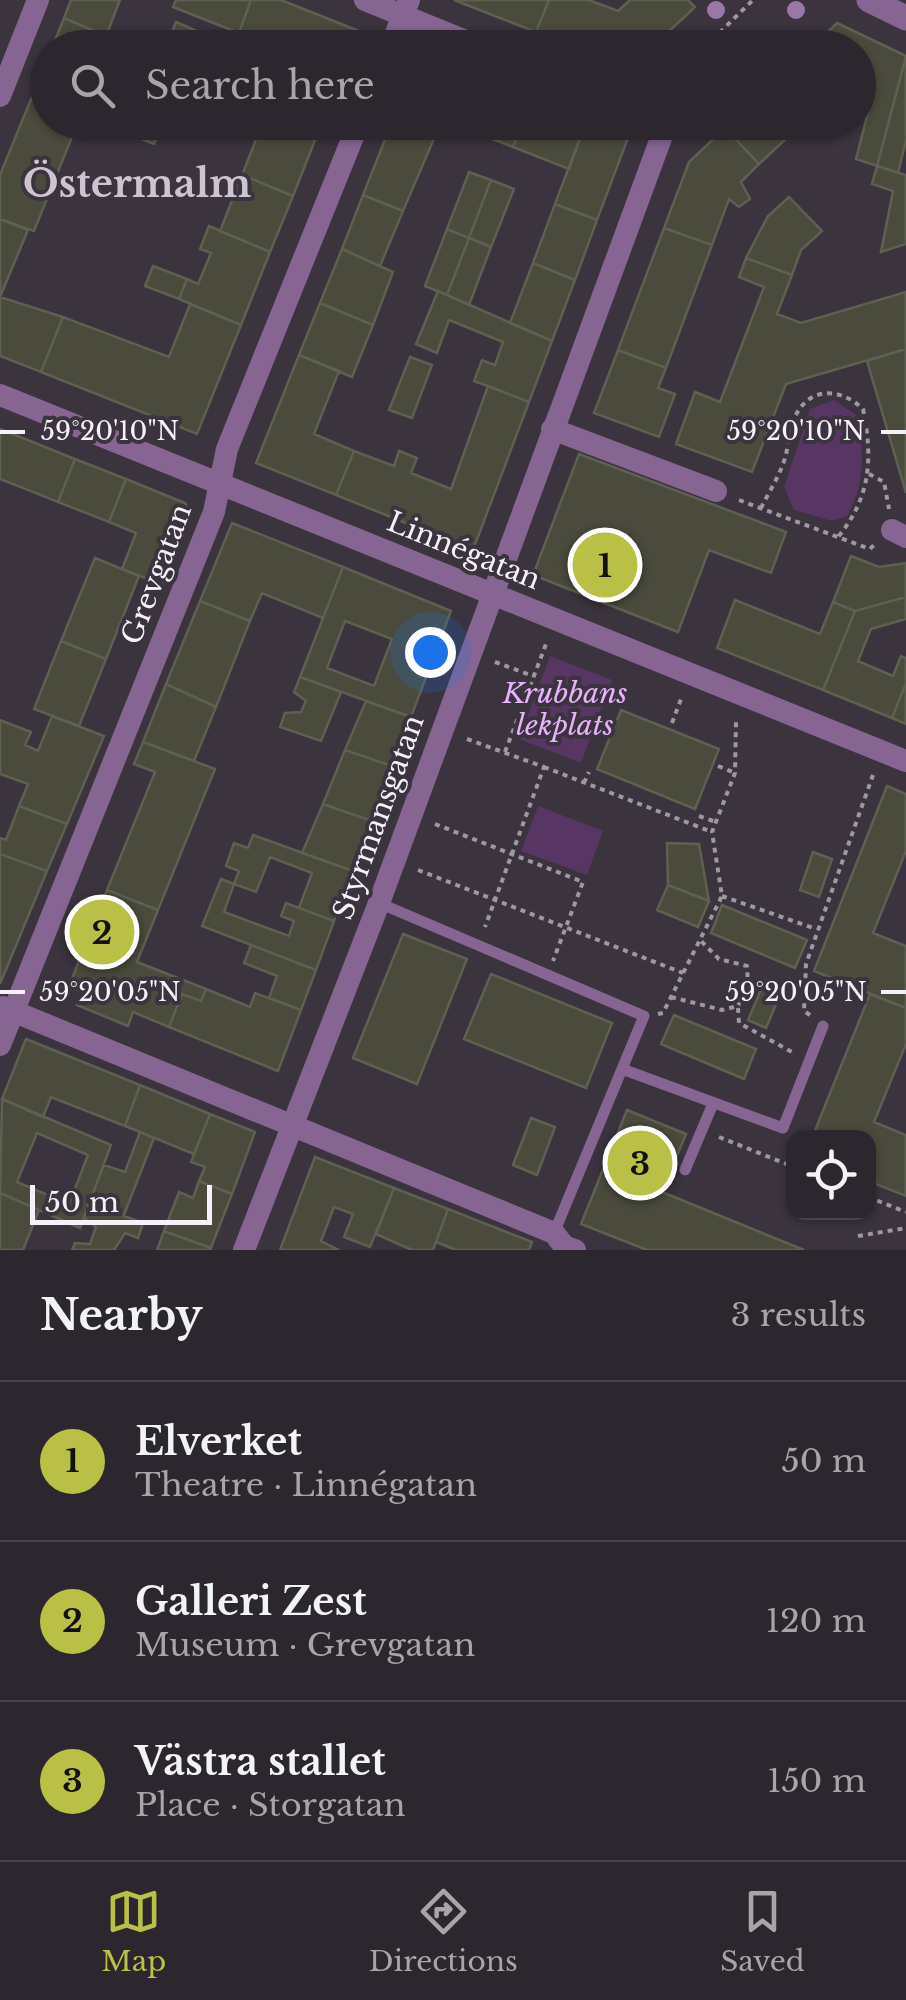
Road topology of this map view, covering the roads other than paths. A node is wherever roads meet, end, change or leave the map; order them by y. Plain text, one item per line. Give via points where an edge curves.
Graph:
1 (38, 0) edge
2 (365, 0) edge
3 (869, 0) edge
4 (406, 8) edge
5 (906, 18) edge
6 (448, 30) edge
7 (0, 96) edge
8 (353, 140) edge
9 (660, 140) edge
10 (0, 395) edge
11 (552, 429) junction
12 (220, 484) junction
13 (716, 491) road end
14 (493, 594) junction
15 (906, 762) edge
16 (378, 903) junction
17 (7, 1008) edge
18 (823, 1026) road end
19 (0, 1045) edge
20 (622, 1069) junction
21 (712, 1106) junction
22 (292, 1124) junction
23 (685, 1170) dead end
24 (564, 1245) edge
25 (244, 1250) edge

1 - 7 street
2 - 4 street
3 - 5 street
4 - 6 street
8 - 12 street, Grevgatan via 226,450
9 - 11 street, Styrmansgatan
10 - 12 street, Linnégatan
11 - 13 street
11 - 14 street, Styrmansgatan
12 - 14 street, Linnégatan
12 - 17 street, Grevgatan via 132,740
14 - 15 street, Linnégatan
14 - 16 street, Styrmansgatan
16 - 20 lane via 644,1016
16 - 22 street, Styrmansgatan
17 - 19 street, Grevgatan
17 - 22 street
18 - 21 lane via 784,1128
20 - 21 lane
20 - 24 lane
21 - 23 lane
22 - 24 street
22 - 25 street, Styrmansgatan

